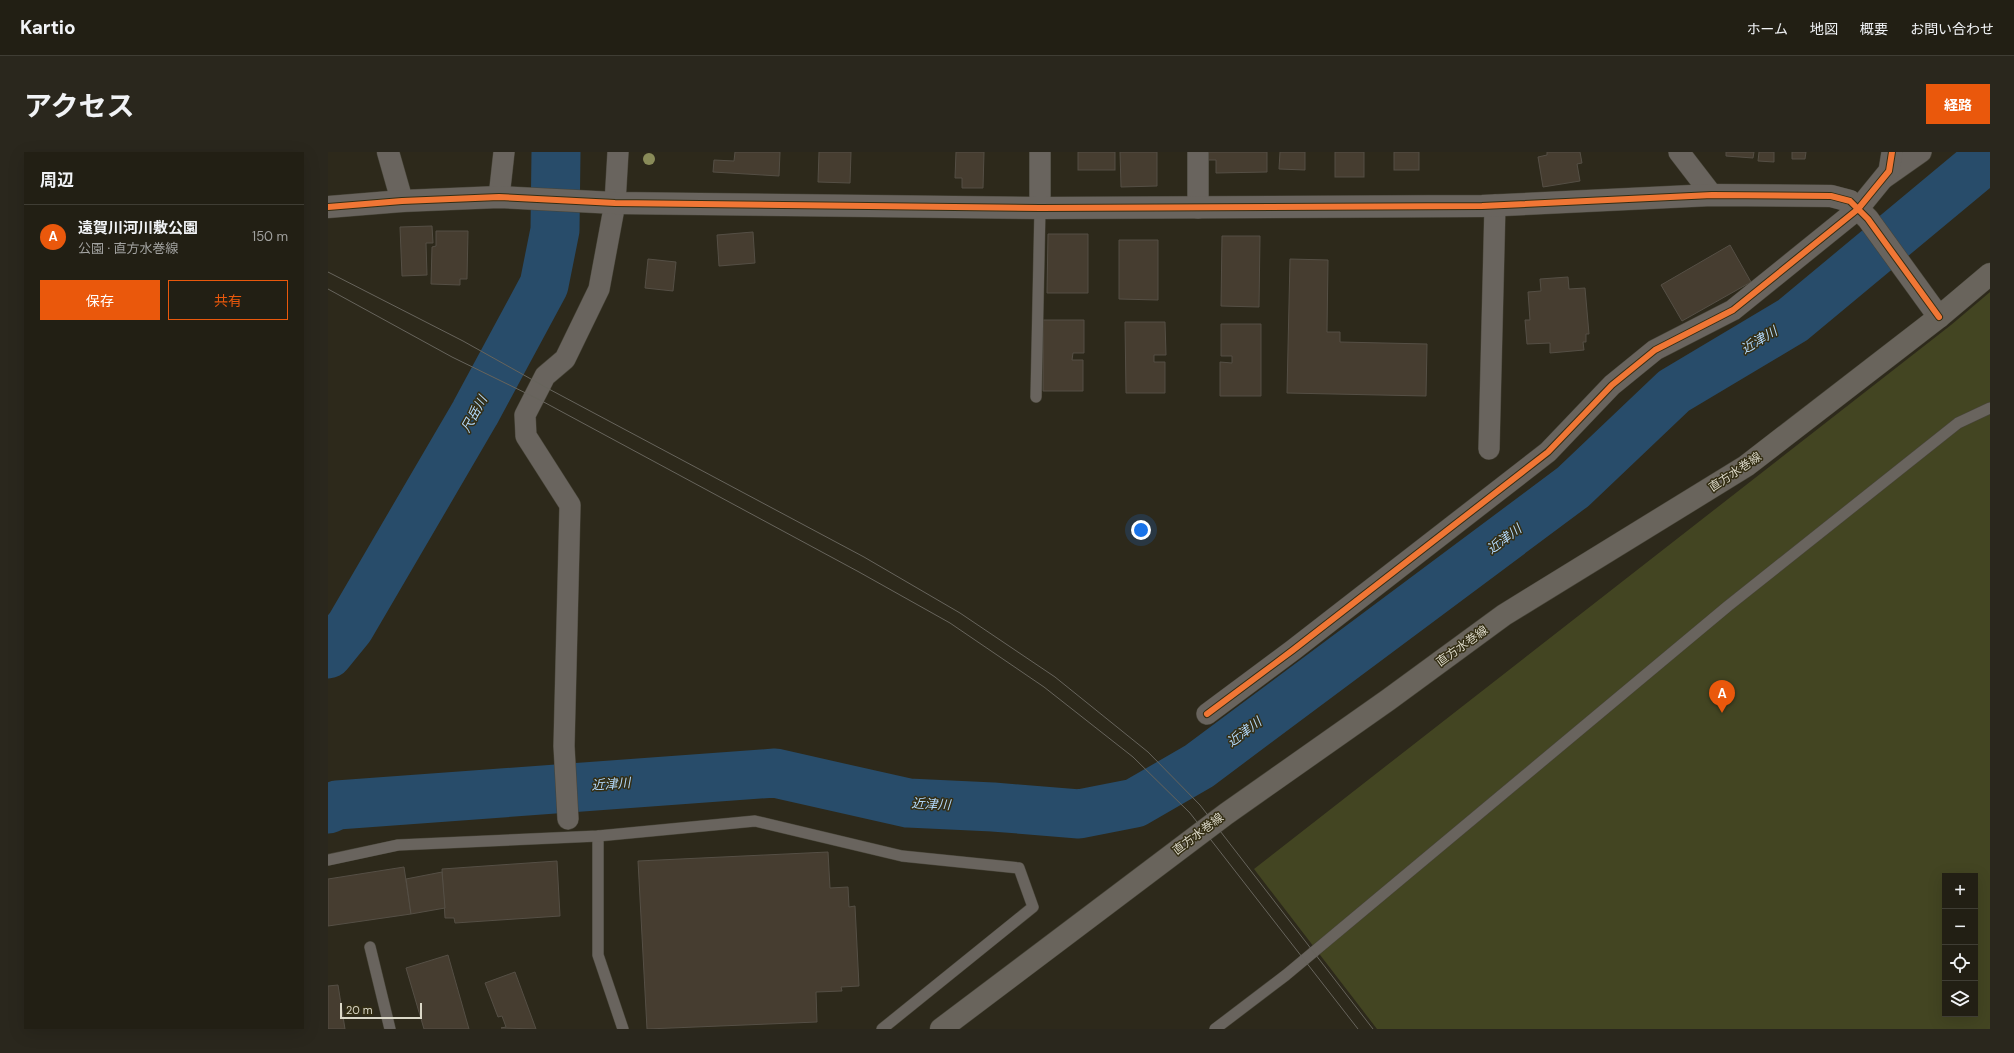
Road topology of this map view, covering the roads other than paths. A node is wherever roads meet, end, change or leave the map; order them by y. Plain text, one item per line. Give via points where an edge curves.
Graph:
1 (388, 152) edge
2 (504, 152) edge
3 (618, 152) edge
4 (1040, 152) edge
5 (1198, 152) edge
6 (1679, 152) edge
7 (1892, 152) edge
8 (1921, 152) edge
9 (1884, 178) junction
10 (1712, 195) junction
11 (500, 197) junction
12 (402, 201) junction
13 (615, 203) junction
14 (1495, 205) junction
15 (328, 207) edge
16 (1040, 208) junction
17 (1198, 208) junction
18 (1863, 214) junction
19 (1990, 274) edge
20 (1939, 317) junction
21 (1036, 396) dead end
22 (1990, 408) edge
23 (1489, 449) dead end
24 (1206, 714) dead end
25 (568, 819) dead end
26 (598, 836) junction
27 (328, 860) edge
28 (370, 947) dead end
29 (390, 1029) edge
30 (623, 1029) edge
31 (882, 1029) edge
32 (941, 1029) edge
33 (1215, 1029) edge

1 - 12 street
2 - 11 street
3 - 13 street
4 - 16 street
5 - 17 street
6 - 10 street
7 - 9 street via 1889,171
8 - 9 street
9 - 18 street
10 - 14 street
10 - 18 street via 1831,196 1850,201
11 - 12 street
11 - 13 street
12 - 15 street
13 - 16 street
13 - 25 street via 599,289 565,359 545,376 525,415 526,436 570,505 565,766
14 - 17 street
14 - 23 street
16 - 17 street
16 - 21 lane
18 - 20 street
18 - 24 street via 1733,310 1655,350 1612,385 1548,452 1293,650
19 - 20 main road, 直方水巻線
20 - 32 main road, 直方水巻線 via 1746,466 1504,615 1226,814
22 - 33 lane via 1958,423 1734,601 1286,975
26 - 27 lane via 398,845
26 - 30 lane via 598,955
26 - 31 lane via 756,820 902,856 1019,868 1033,907
28 - 29 lane

